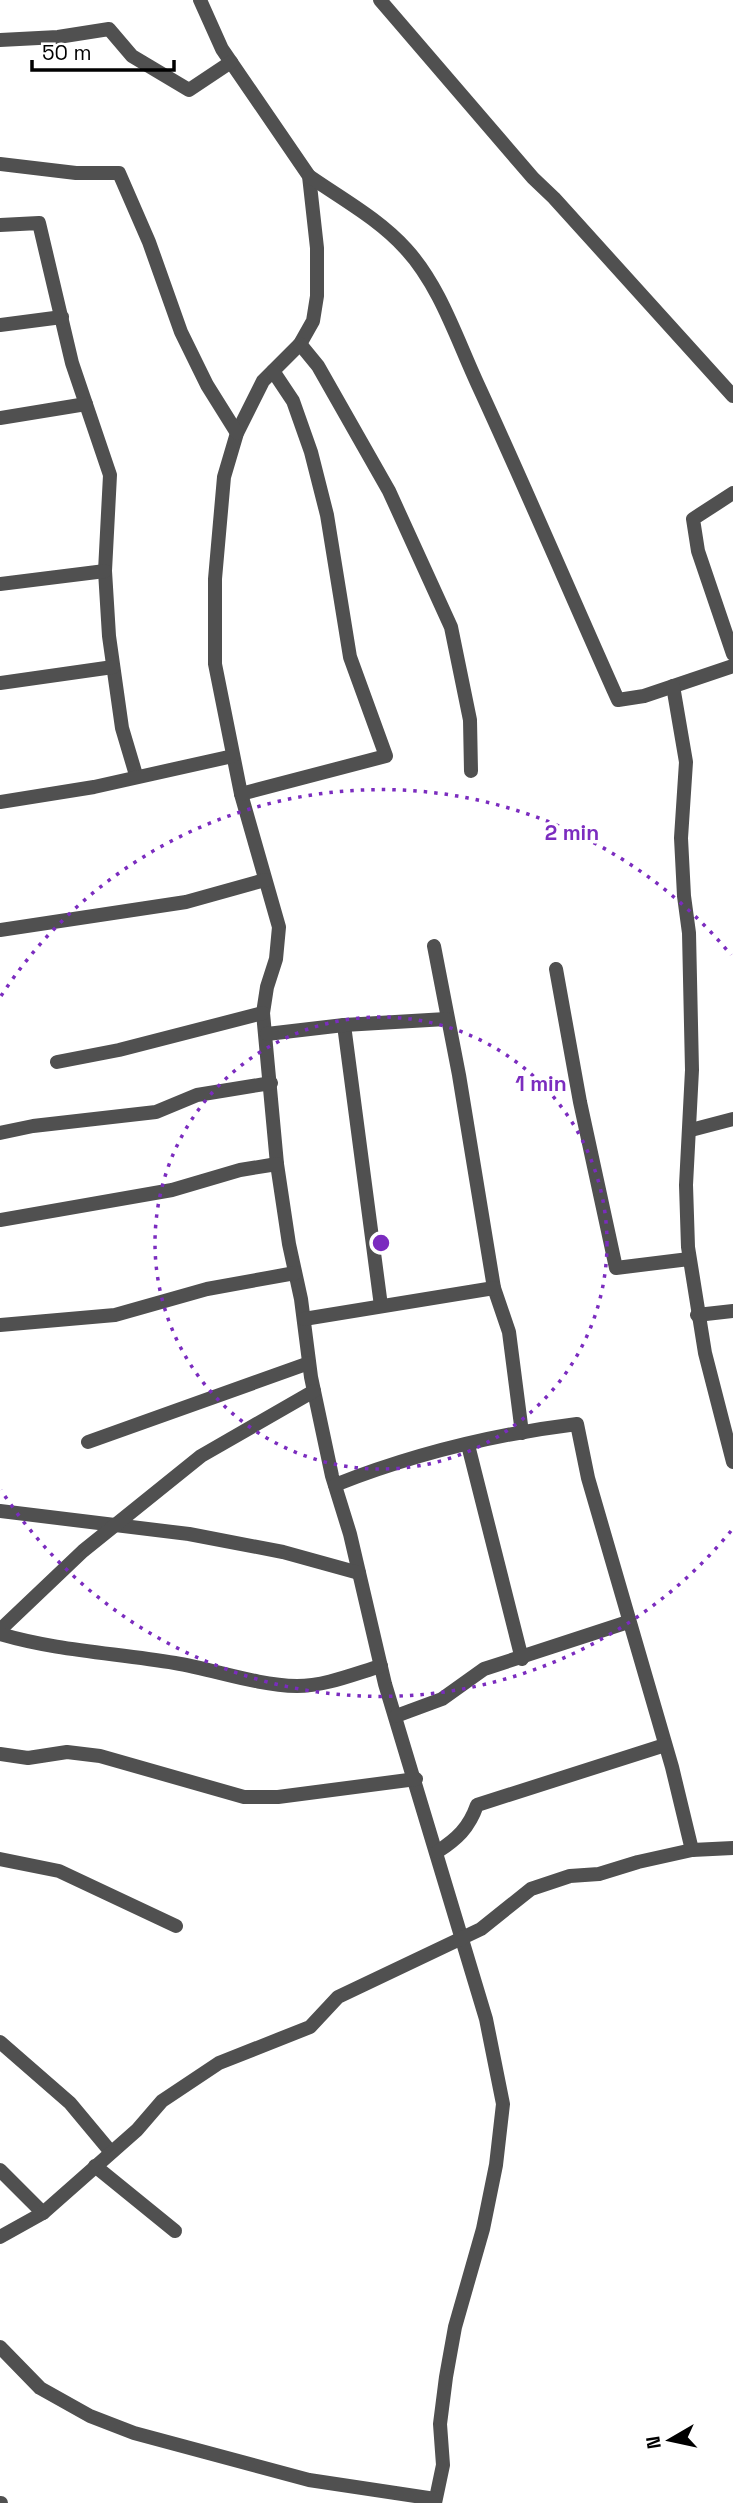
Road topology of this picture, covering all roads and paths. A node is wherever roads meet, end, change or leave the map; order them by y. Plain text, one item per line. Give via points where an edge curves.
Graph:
1 (200, 0) edge
2 (380, 0) edge
3 (0, 40) edge
4 (231, 62) junction
5 (0, 164) edge
6 (309, 176) junction
7 (0, 225) edge
8 (62, 317) junction
9 (0, 325) edge
10 (300, 344) junction
11 (273, 370) junction
12 (733, 396) edge
13 (86, 404) junction
14 (0, 418) edge
15 (237, 433) junction
16 (733, 494) edge
17 (106, 570) junction
18 (0, 584) edge
19 (733, 654) edge
20 (733, 666) edge
21 (113, 667) junction
22 (0, 683) edge
23 (673, 686) junction
24 (233, 756) junction
25 (471, 771) dead end
26 (136, 775) junction
27 (240, 794) junction
28 (0, 802) edge
29 (265, 880) junction
30 (0, 930) edge
31 (434, 947) dead end
32 (556, 969) dead end
33 (264, 1013) junction
34 (446, 1019) junction
35 (344, 1025) junction
36 (267, 1034) junction
37 (57, 1062) dead end
38 (271, 1083) junction
39 (733, 1119) edge
40 (691, 1130) junction
41 (0, 1133) edge
42 (277, 1164) junction
43 (0, 1220) edge
44 (689, 1259) junction
45 (295, 1273) junction
46 (494, 1287) junction
47 (381, 1307) junction
48 (733, 1311) edge
49 (697, 1315) junction
50 (304, 1319) junction
51 (0, 1325) edge
52 (309, 1363) junction
53 (314, 1391) junction
54 (522, 1433) junction
55 (88, 1442) dead end
56 (468, 1445) junction
57 (733, 1462) edge
58 (335, 1485) junction
59 (0, 1511) edge
60 (114, 1525) junction
61 (359, 1573) junction
62 (628, 1622) junction
63 (0, 1632) edge
64 (522, 1659) junction
65 (380, 1666) junction
66 (396, 1716) junction
67 (666, 1745) junction
68 (0, 1754) edge
69 (416, 1779) junction
70 (733, 1848) edge
71 (692, 1850) junction
72 (437, 1852) junction
73 (0, 1859) edge
74 (176, 1926) dead end
75 (462, 1938) junction
76 (0, 2042) edge
77 (110, 2151) junction
78 (95, 2166) junction
79 (0, 2170) edge
80 (43, 2213) junction
81 (176, 2231) dead end
82 (0, 2237) edge
83 (0, 2347) edge
84 (435, 2501) edge

1 - 4 street
2 - 12 street via 533,178
3 - 4 street via 108,29 132,56 189,90
4 - 6 street
5 - 15 street via 119,173 181,332
6 - 10 street via 317,296 313,321
6 - 23 street via 379,222 408,251 441,302 618,700
7 - 8 street via 39,223
8 - 9 street
8 - 13 street
10 - 11 street
10 - 25 street via 318,366 389,491 451,628 470,720
11 - 15 street
11 - 27 street via 293,401 312,452 350,657 386,756
13 - 14 street
13 - 17 street via 110,475
15 - 24 street via 224,477 215,623 215,664
16 - 19 street via 692,519 698,551
17 - 18 street
17 - 21 street
20 - 23 street
21 - 22 street
21 - 26 street via 122,728
23 - 40 street via 685,762 681,838 690,933
24 - 26 street
24 - 27 street
26 - 28 street via 94,787
27 - 29 street
29 - 30 street via 186,902
29 - 33 street via 279,927
31 - 34 street
32 - 44 street via 616,1268
33 - 36 street
33 - 37 street
34 - 35 street
34 - 46 street
35 - 36 street
35 - 47 street
36 - 38 street
38 - 41 street via 197,1094 156,1112
38 - 42 street
39 - 40 street
40 - 44 street via 686,1185
42 - 43 street via 172,1191
42 - 45 street
44 - 49 street
45 - 50 street
45 - 51 street via 207,1289 115,1315
46 - 47 street
46 - 54 street via 509,1332
47 - 50 street
48 - 49 street
49 - 57 street
50 - 52 street
52 - 53 street
52 - 55 street
53 - 58 street
53 - 60 street via 201,1456
54 - 56 street
54 - 62 street via 577,1423
56 - 58 street
56 - 64 street
58 - 61 street
59 - 60 street
60 - 61 street via 284,1552
60 - 63 street
61 - 65 street
62 - 64 street
62 - 67 street
63 - 65 street via 33,1644 140,1657 299,1686
64 - 66 street via 484,1669 442,1699
65 - 66 street
66 - 69 street
67 - 71 street
67 - 72 street via 477,1805 470,1824
68 - 69 street via 100,1756 244,1797 278,1797
69 - 72 street
70 - 71 street
71 - 75 street via 531,1889 498,1918
72 - 75 street
73 - 74 street via 59,1871
75 - 77 street via 338,1997 310,2027 219,2063 162,2101 137,2130
75 - 84 street via 486,2019 503,2104 483,2229 446,2377 440,2424 443,2465
76 - 77 street via 70,2102
77 - 78 street
78 - 80 street
78 - 81 street
79 - 80 street
80 - 82 street
83 - 84 street via 40,2388 90,2416 134,2432 309,2480

